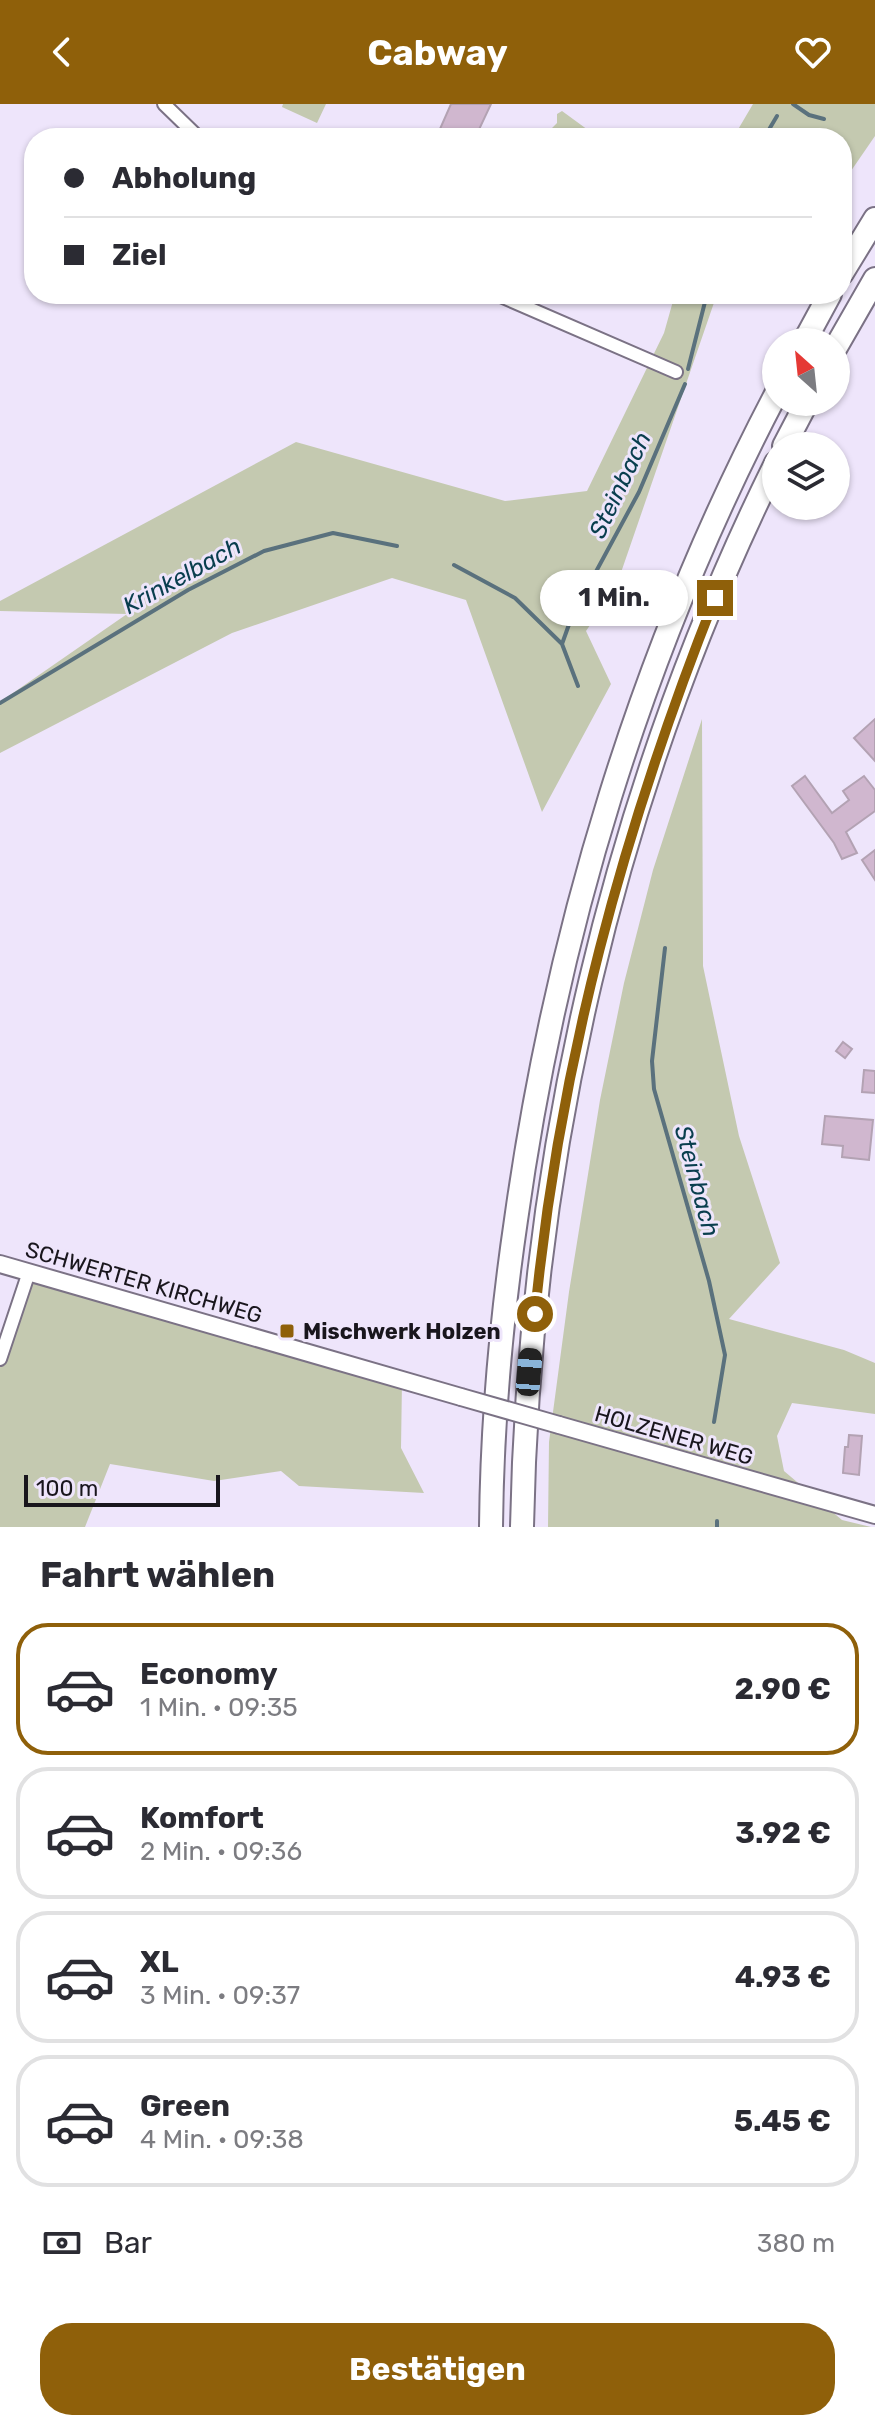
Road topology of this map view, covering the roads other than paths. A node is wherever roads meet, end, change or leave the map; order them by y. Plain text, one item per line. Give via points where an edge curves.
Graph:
1 (164, 104) edge
2 (189, 128) edge
3 (875, 219) edge
4 (852, 257) edge
5 (875, 279) edge
6 (519, 304) edge
7 (825, 304) edge
8 (812, 328) edge
9 (847, 328) edge
10 (676, 372) dead end
11 (765, 416) edge
12 (762, 494) edge
13 (0, 1264) edge
14 (29, 1272) junction
15 (0, 1359) edge
16 (461, 1397) joint
17 (875, 1515) edge
18 (491, 1527) edge
19 (522, 1527) edge

1 - 2 street
3 - 4 highway
5 - 9 highway
6 - 10 street
7 - 8 highway
11 - 18 highway via 667,633 614,783 562,969 526,1145 511,1256 498,1371
12 - 19 highway via 660,742 592,974 556,1147 541,1256
13 - 14 main road, SCHWERTER KIRCHWEG
14 - 15 street
14 - 16 main road, SCHWERTER KIRCHWEG
16 - 17 main road, HOLZENER WEG, bridge

